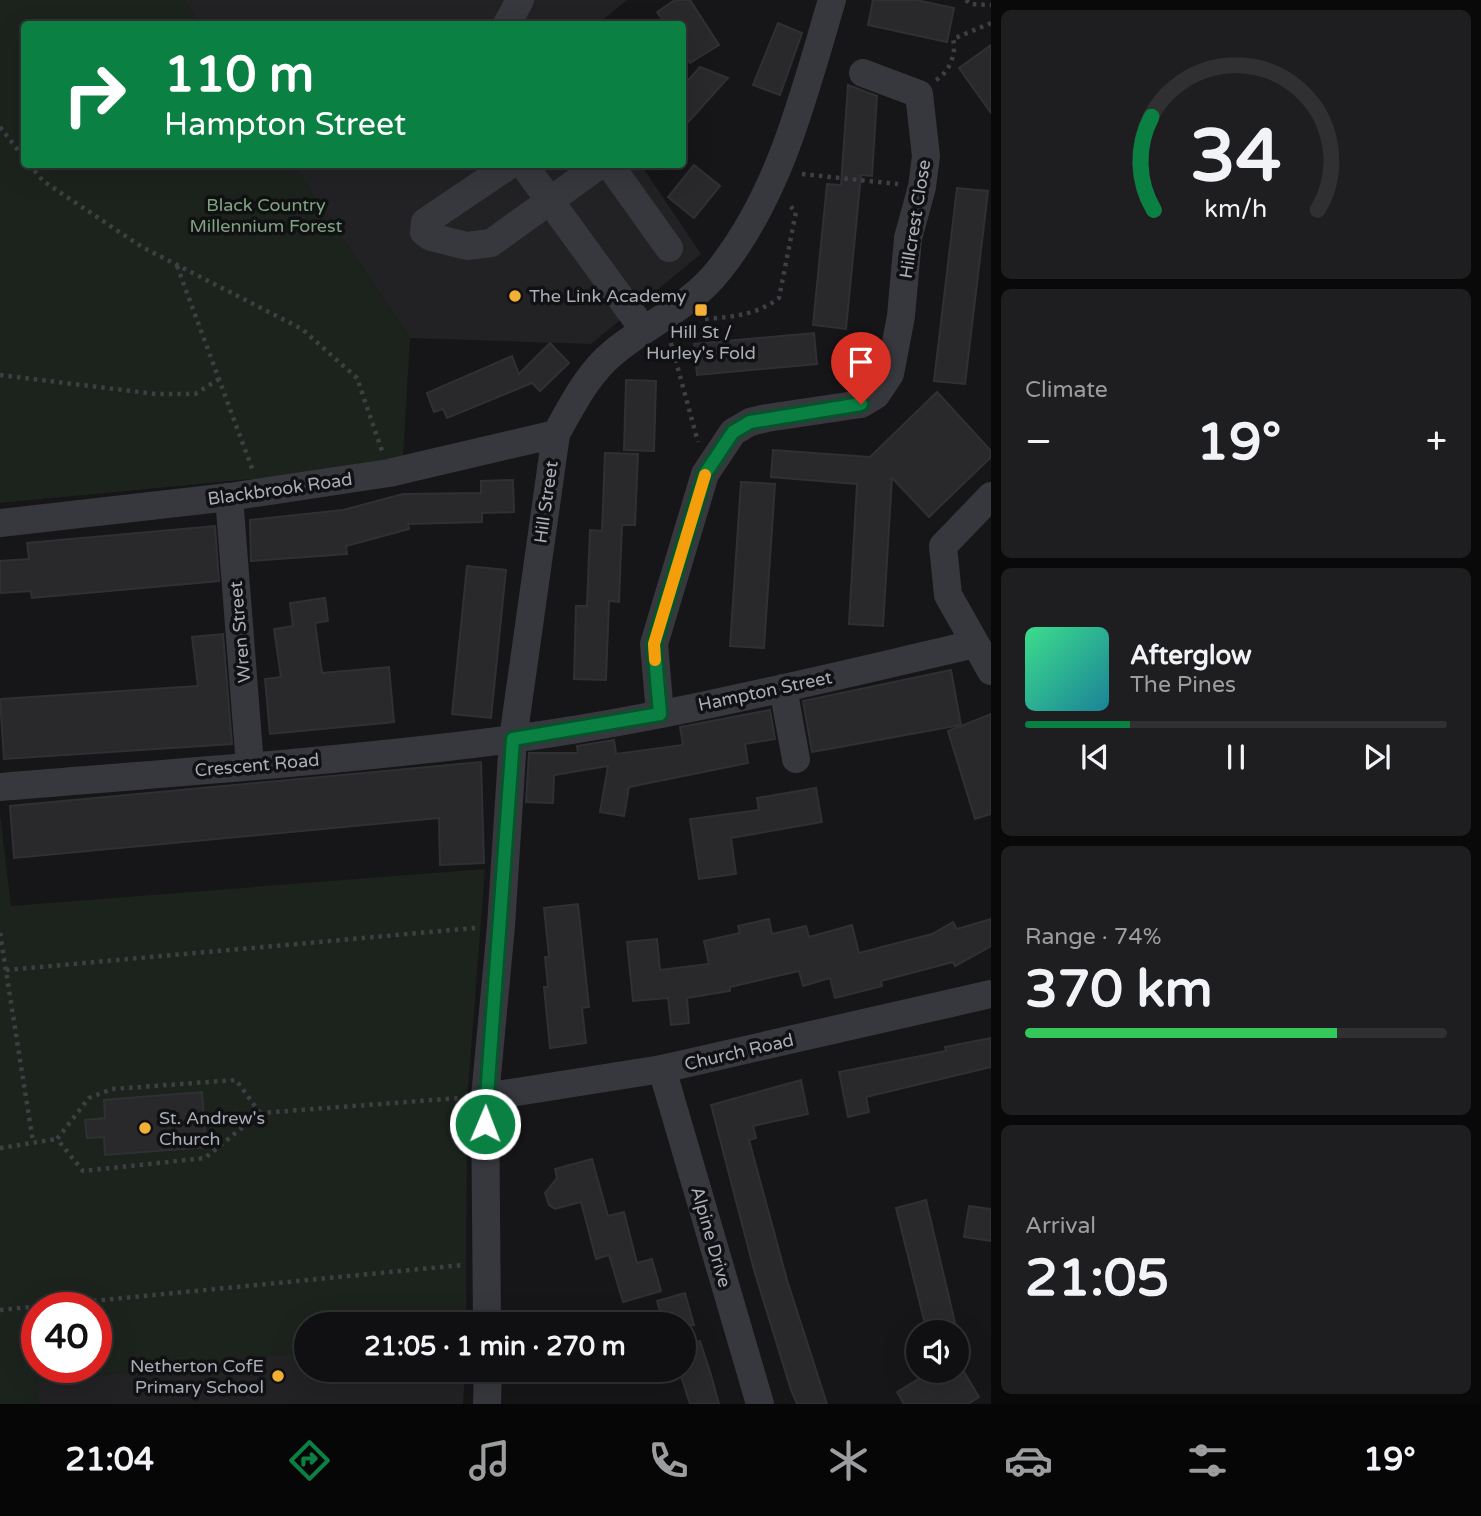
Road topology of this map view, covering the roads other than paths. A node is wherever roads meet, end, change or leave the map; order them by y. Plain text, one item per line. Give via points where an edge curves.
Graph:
1 (520, 0) edge
2 (832, 0) edge
3 (509, 21) edge
4 (863, 73) dead end
5 (505, 168) edge
6 (526, 168) edge
7 (595, 168) edge
8 (612, 168) edge
9 (550, 201) junction
10 (669, 248) dead end
11 (651, 324) junction
12 (556, 434) junction
13 (991, 496) edge
14 (229, 497) junction
15 (0, 523) edge
16 (975, 644) junction
17 (991, 671) edge
18 (783, 688) junction
19 (660, 714) junction
20 (513, 739) junction
21 (796, 759) dead end
22 (250, 766) junction
23 (0, 787) edge
24 (991, 994) edge
25 (662, 1069) junction
26 (485, 1097) junction
27 (487, 1312) edge
28 (488, 1382) edge
29 (487, 1404) edge
30 (760, 1404) edge

1 - 3 street
2 - 11 street, Hill Street via 763,205 719,271 691,298
4 - 19 street, Hillcrest Close via 919,94 926,156 908,237 890,374 876,395 861,404 750,422 733,432 705,474 654,644
5 - 9 street via 425,222 424,232 467,246 491,243
6 - 9 street
7 - 9 street
8 - 10 street
9 - 11 street
11 - 12 street, Hill Street via 612,354 578,393
12 - 14 street, Blackbrook Road via 389,472
12 - 20 street, Hill Street
13 - 16 street via 943,546 948,595
14 - 15 street, Blackbrook Road
14 - 22 street, Wren Street
16 - 17 street
16 - 18 street, Hampton Street
18 - 19 street, Hampton Street
18 - 21 street
19 - 20 street, Hampton Street
20 - 22 street, Crescent Road
20 - 26 street, Hill Street
22 - 23 street, Crescent Road
24 - 25 street, Church Road
25 - 26 street, Church Road
25 - 30 street, Alpine Drive
26 - 27 street, Hill Street
28 - 29 street

